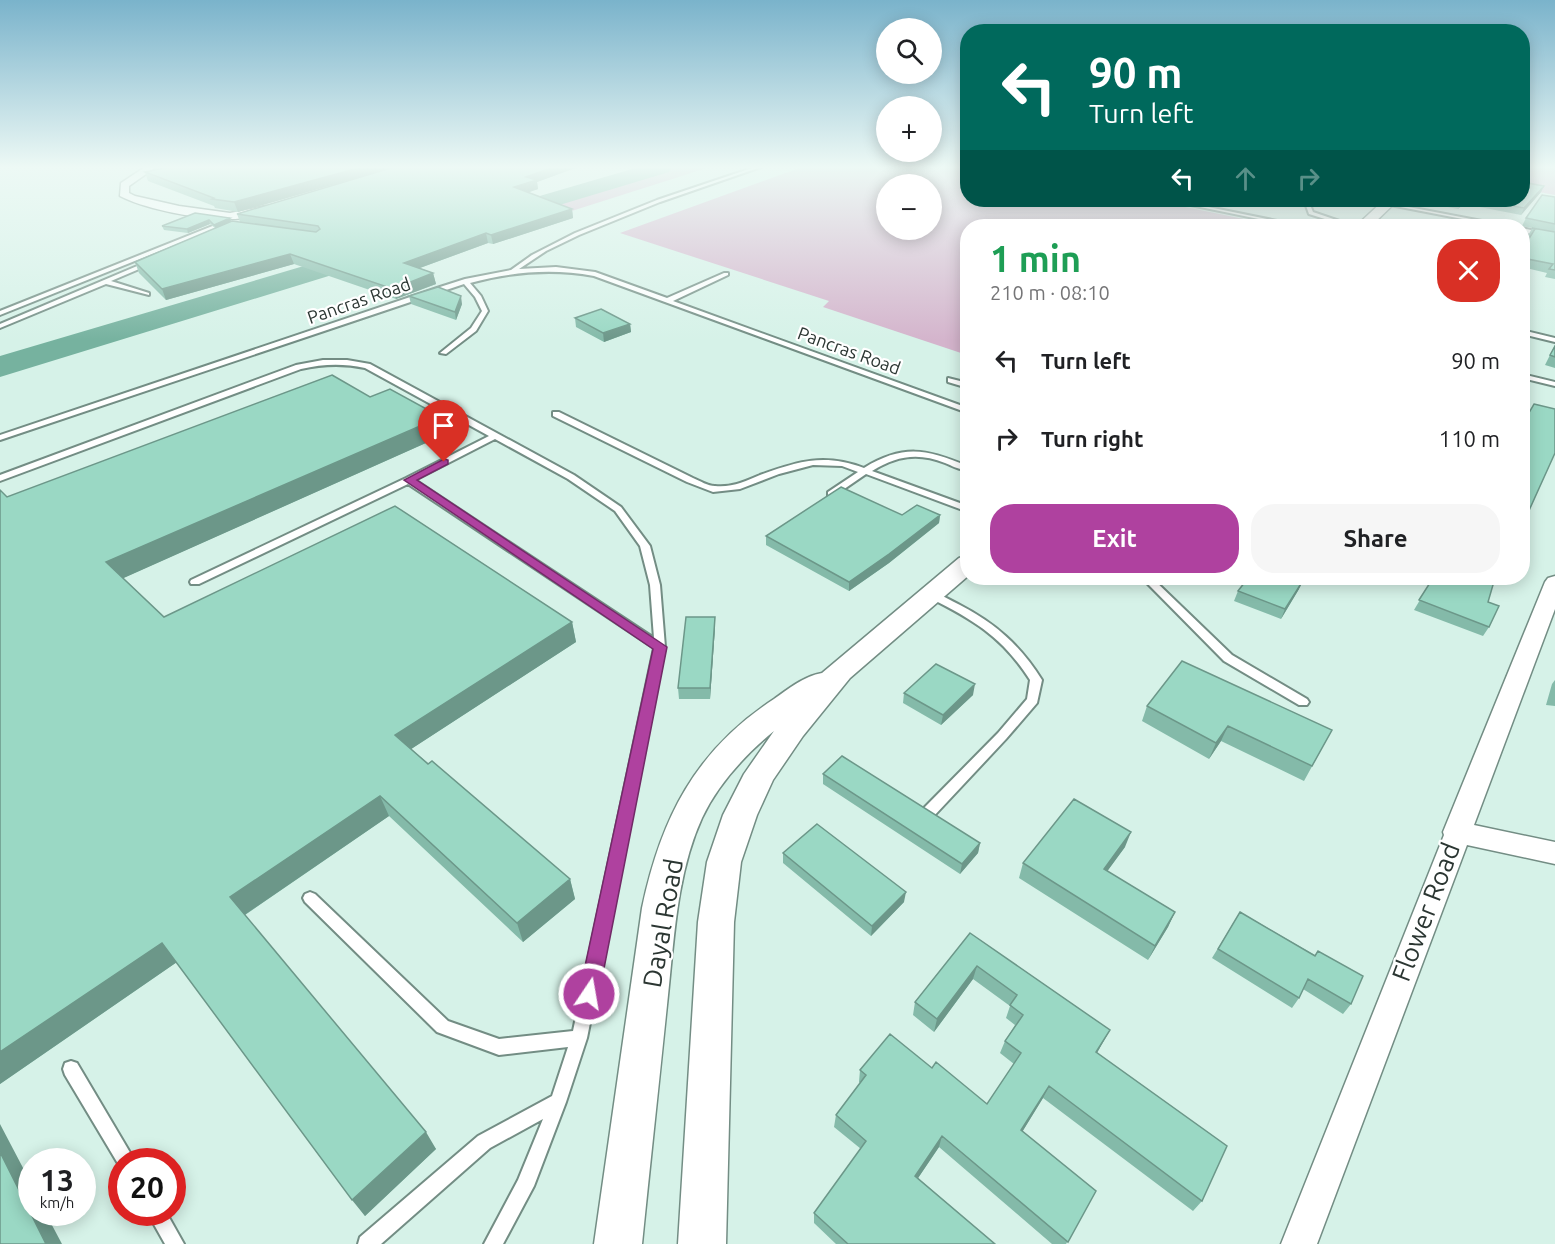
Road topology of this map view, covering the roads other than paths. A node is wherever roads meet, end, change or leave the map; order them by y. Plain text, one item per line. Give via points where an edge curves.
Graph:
1 (216, 225) edge
2 (227, 225) edge
3 (598, 225) edge
4 (1530, 232) edge
5 (1555, 237) edge
6 (513, 271) junction
7 (726, 274) dead end
8 (465, 281) junction
9 (107, 282) junction
10 (147, 294) edge
11 (45, 296) junction
12 (68, 299) junction
13 (669, 300) junction
14 (0, 313) edge
15 (0, 326) edge
16 (1530, 334) edge
17 (1555, 340) edge
18 (444, 353) dead end
19 (1530, 378) edge
20 (951, 380) dead end
21 (960, 383) edge
22 (1555, 384) edge
23 (960, 408) edge
24 (556, 414) dead end
25 (496, 435) junction
26 (0, 438) edge
27 (960, 466) edge
28 (869, 470) junction
29 (0, 478) edge
30 (409, 480) junction
31 (823, 499) edge
32 (960, 505) edge
33 (960, 570) edge
34 (195, 582) dead end
35 (1555, 582) edge
36 (1154, 585) edge
37 (930, 594) junction
38 (660, 647) junction
39 (840, 671) junction
40 (1303, 702) dead end
41 (928, 813) edge
42 (1456, 832) junction
43 (1555, 853) edge
44 (310, 898) dead end
45 (579, 1038) junction
46 (71, 1069) dead end
47 (558, 1102) junction
48 (118, 1148) edge
49 (164, 1226) edge
50 (175, 1244) edge
51 (367, 1244) edge
52 (493, 1244) edge
53 (618, 1244) edge
54 (702, 1244) edge
55 (1299, 1244) edge

1 - 11 lane
2 - 9 lane
3 - 6 lane via 538,252
4 - 5 lane
6 - 8 lane, Pancras Road
6 - 13 lane, Pancras Road via 578,270
7 - 13 lane
8 - 18 lane via 485,311 466,338
8 - 26 lane, Pancras Road
9 - 10 lane
9 - 12 lane
11 - 12 lane
11 - 14 lane
12 - 15 lane
13 - 23 lane, Pancras Road
16 - 17 lane
19 - 22 lane
20 - 21 lane
24 - 28 lane via 713,489 737,487 776,471 813,462 843,463
25 - 29 lane via 367,366 323,362 229,392
25 - 30 lane
25 - 38 lane via 618,509 645,546 656,585
27 - 28 lane via 917,452 899,455
28 - 31 lane
28 - 32 lane
30 - 34 lane
30 - 38 lane
33 - 37 street, Dayal Road
35 - 42 street, Flower Road
36 - 40 lane via 1228,658
37 - 39 street, Dayal Road
37 - 41 lane via 1001,634 1022,655 1036,680 1033,700
38 - 45 lane
39 - 53 street, Dayal Road via 788,702 742,739 706,782 685,819 657,930
39 - 54 street, Dayal Road via 760,774 740,814 724,862 716,934
42 - 43 street
42 - 55 street, Flower Road
44 - 45 lane via 443,1027 499,1047
45 - 47 lane
46 - 48 lane
47 - 51 lane via 484,1142
47 - 52 lane via 525,1186
49 - 50 lane

